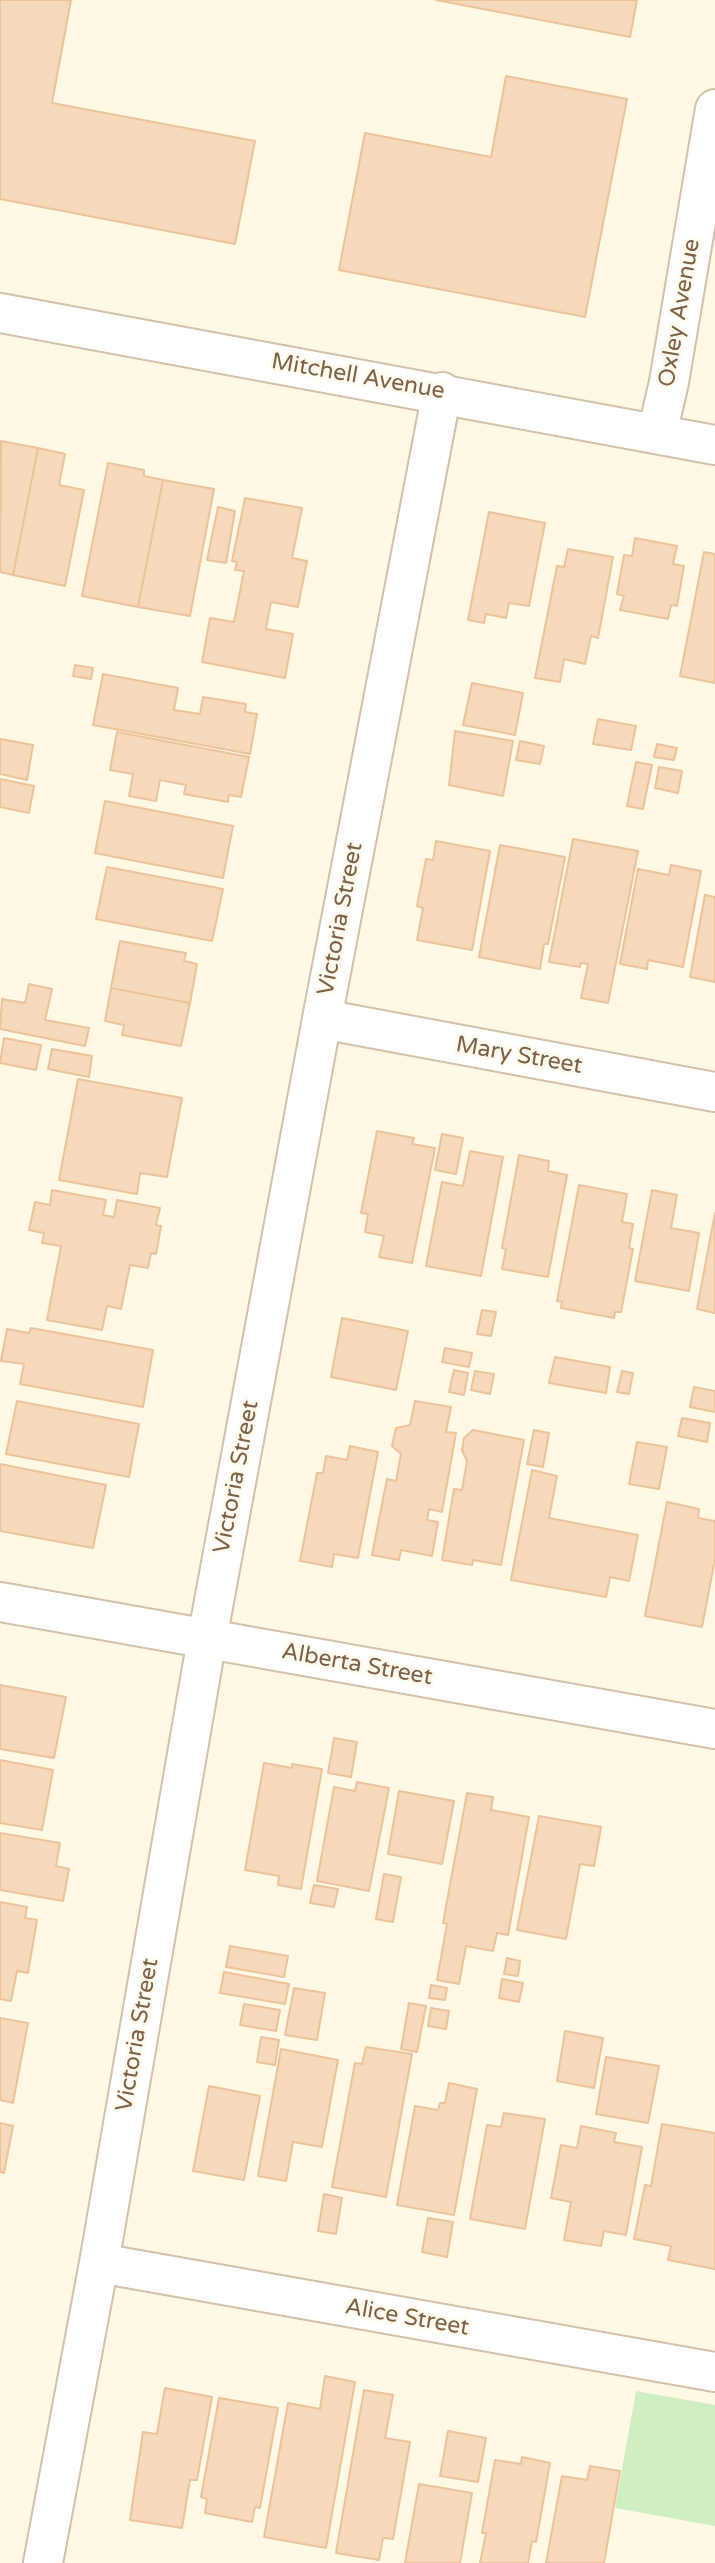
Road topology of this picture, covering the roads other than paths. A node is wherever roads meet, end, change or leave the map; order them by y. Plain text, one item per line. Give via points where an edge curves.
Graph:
1 (715, 109) edge
2 (0, 313) edge
3 (442, 393) junction
4 (657, 434) junction
5 (715, 445) edge
6 (322, 1020) junction
7 (715, 1092) edge
8 (0, 1602) edge
9 (207, 1639) junction
10 (715, 1729) edge
11 (99, 2263) junction
12 (715, 2372) edge
13 (43, 2563) edge

1 - 4 street, Oxley Avenue
2 - 3 street, Mitchell Avenue
3 - 4 street, Mitchell Avenue
3 - 6 street, Victoria Street
4 - 5 street, Mitchell Avenue
6 - 7 street, Mary Street
6 - 9 street, Victoria Street
8 - 9 street, Alberta Street
9 - 10 street, Alberta Street
9 - 11 street, Victoria Street
11 - 12 street, Alice Street
11 - 13 street, Victoria Street

